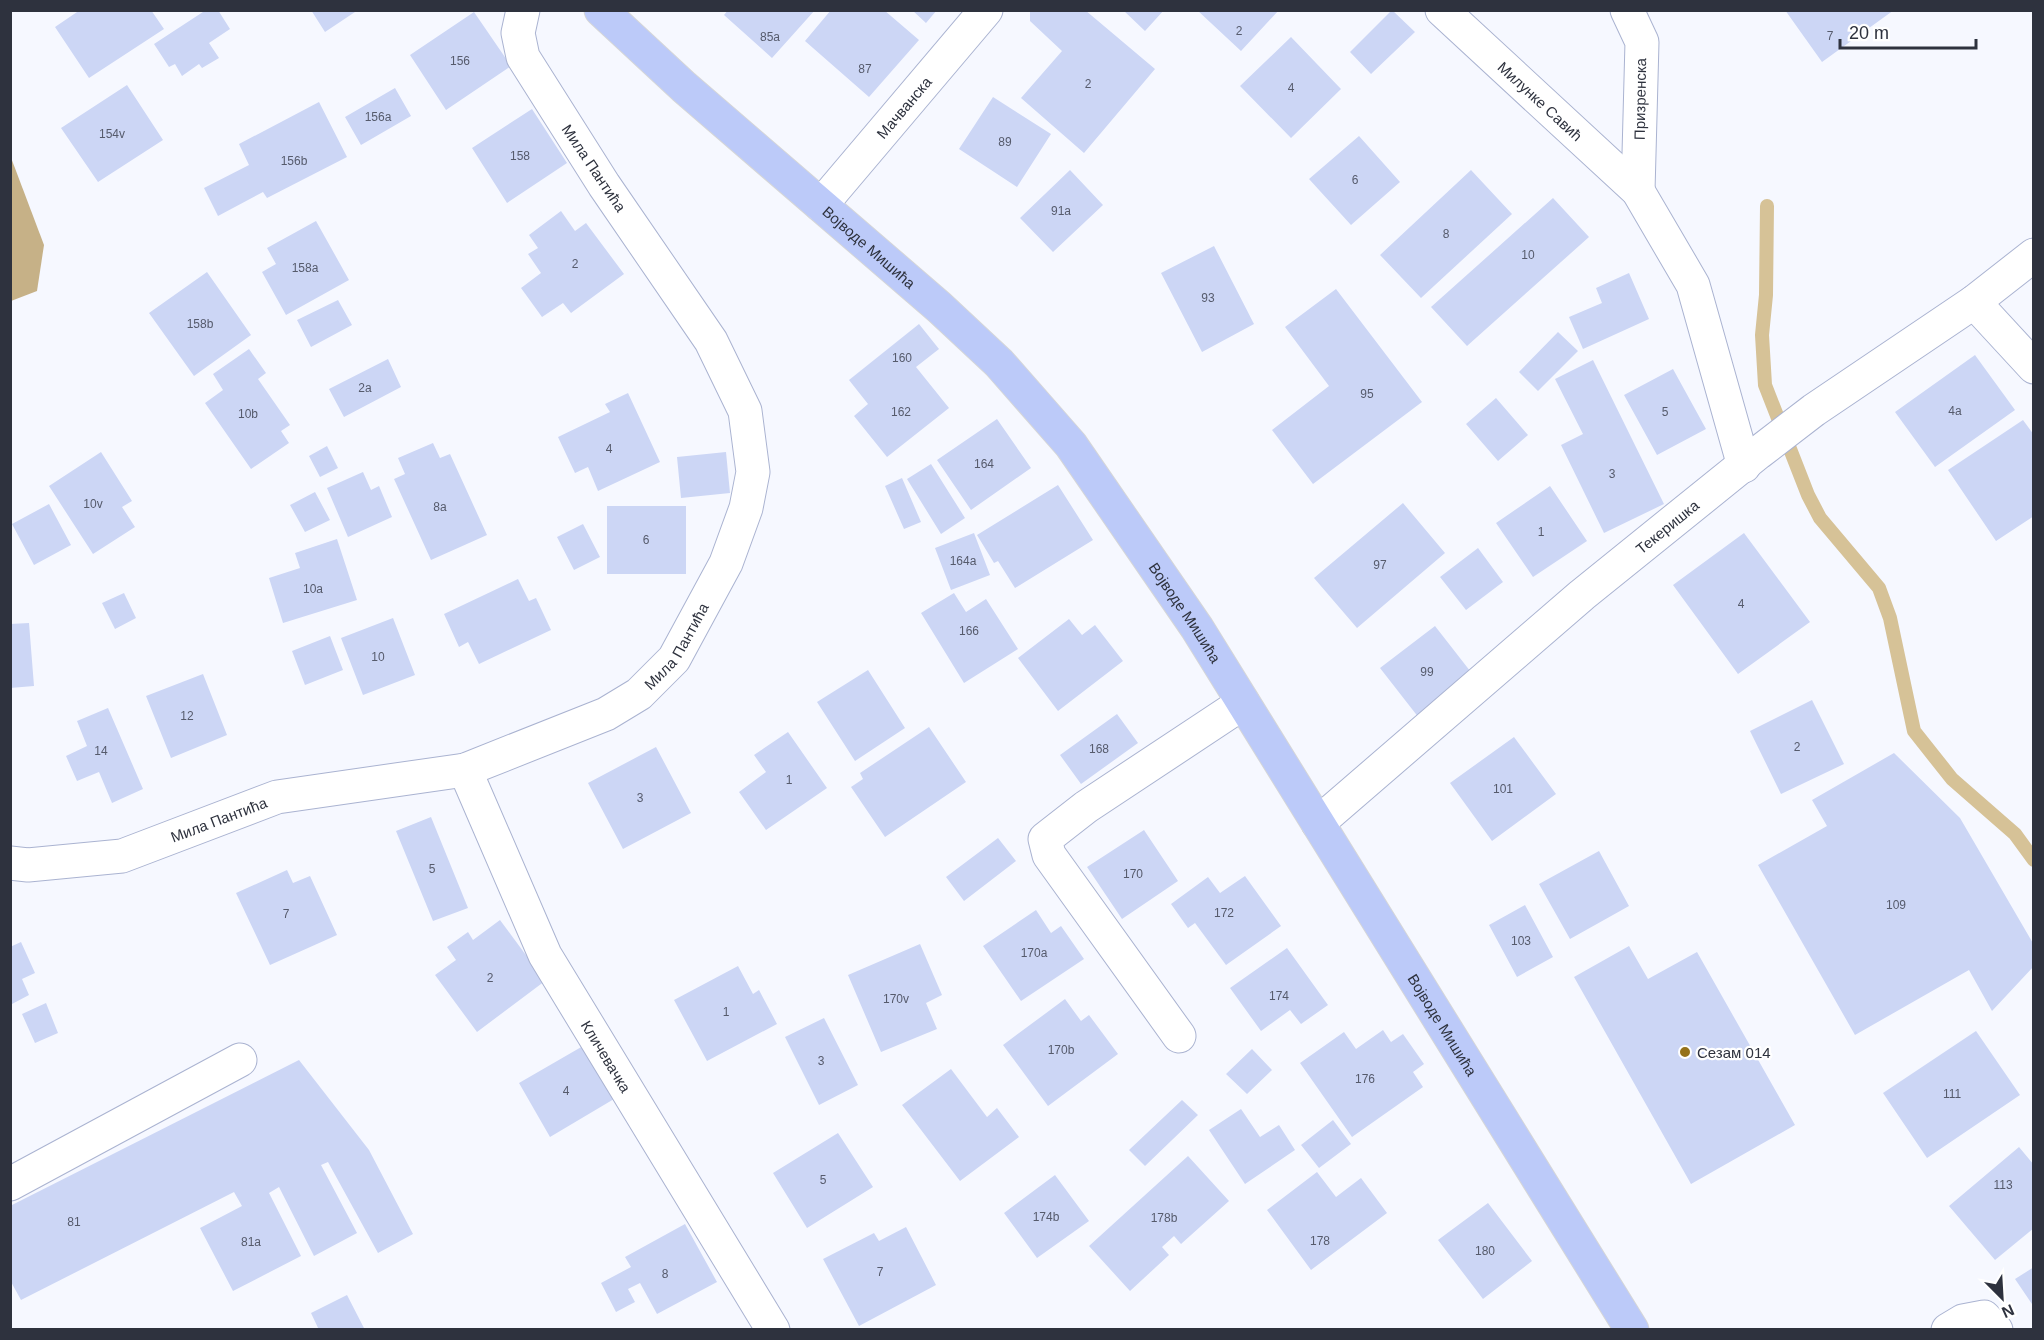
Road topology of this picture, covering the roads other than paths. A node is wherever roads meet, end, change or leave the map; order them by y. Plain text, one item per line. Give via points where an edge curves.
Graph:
1 (523, 10) edge
2 (601, 10) edge
3 (986, 10) edge
4 (1442, 10) edge
5 (1627, 10) edge
6 (1638, 191) junction
7 (821, 205) junction
8 (2034, 255) edge
9 (1974, 302) junction
10 (2034, 367) edge
11 (1751, 460) junction
12 (1243, 703) junction
13 (465, 770) junction
14 (1318, 823) junction
15 (10, 862) edge
16 (1179, 1036) dead end
17 (240, 1060) dead end
18 (10, 1184) edge
19 (772, 1329) edge
20 (1632, 1329) edge
21 (1948, 1329) edge
22 (1996, 1329) edge

1 - 13 street, Мила Пантића via 518,33 523,57 604,185 711,340 731,378 745,411 753,472 746,508 726,562 674,659 639,694 606,714
2 - 7 main road, Војводе Мишића
3 - 7 street, Мачванска
4 - 6 street, Милунке Савић
5 - 6 street, Призренска via 1642,42
6 - 11 street via 1693,285
7 - 12 main road, Војводе Мишића via 939,307 1041,408 1151,557
8 - 9 street, Текеришка
9 - 10 street
9 - 11 street, Текеришка via 1814,410
11 - 14 street, Текеришка via 1582,594
12 - 14 main road, Војводе Мишића
12 - 16 street via 1045,838 1049,855
13 - 15 street, Мила Пантића via 277,797 122,856 28,865
13 - 19 street, Кличевачка via 544,956
14 - 20 main road, Војводе Мишића
17 - 18 street
21 - 22 street via 1984,1317

